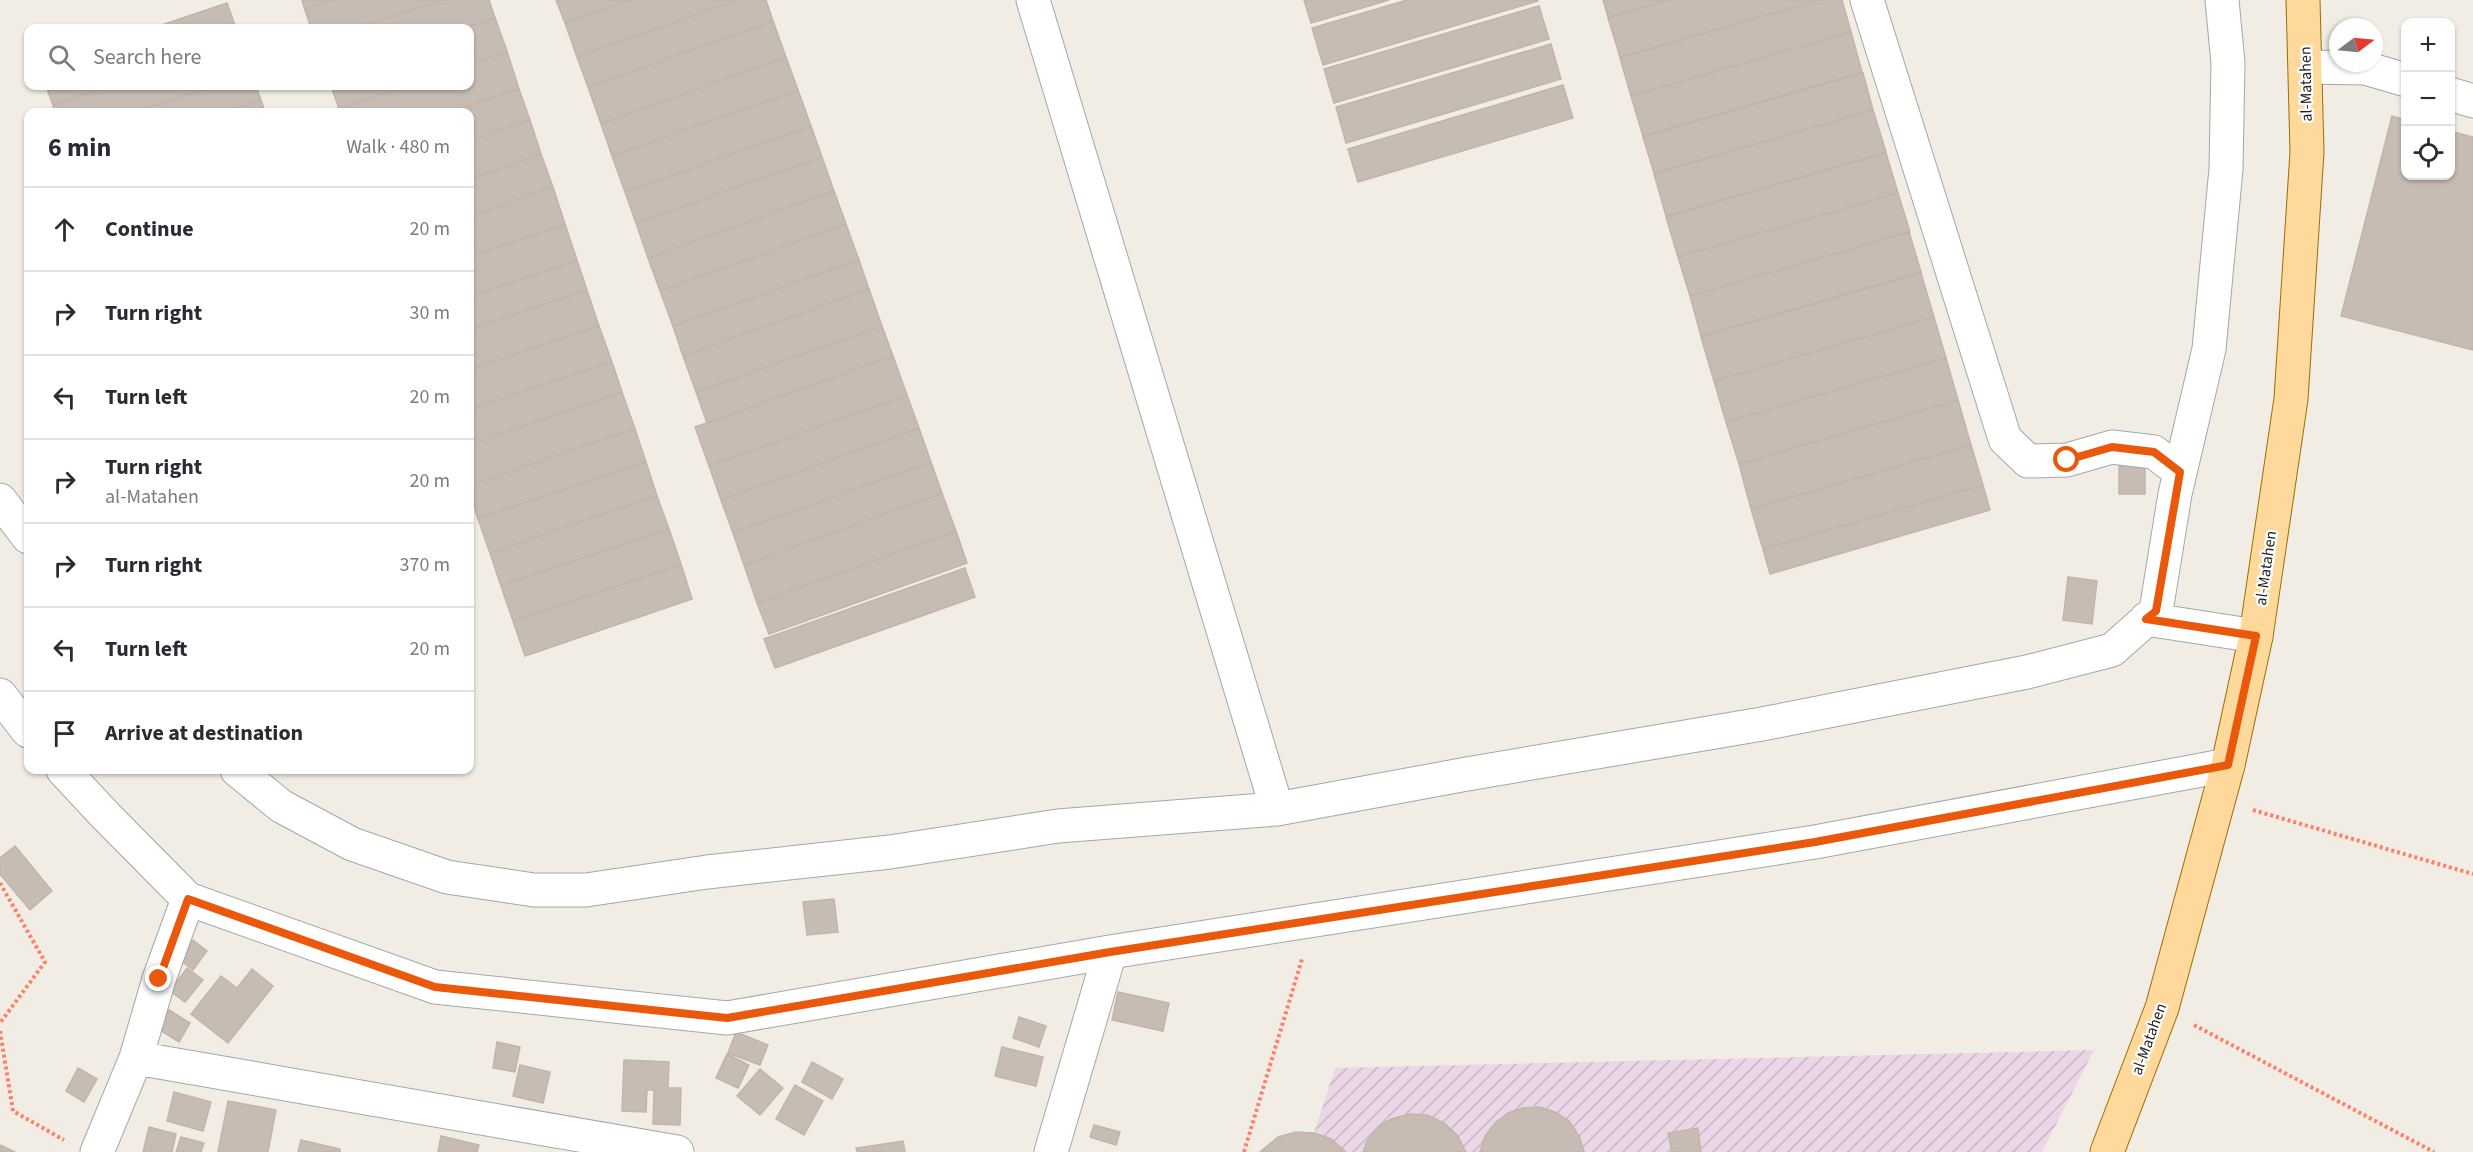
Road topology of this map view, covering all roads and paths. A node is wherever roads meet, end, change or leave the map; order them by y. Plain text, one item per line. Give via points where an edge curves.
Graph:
1 (1033, 0) edge
2 (1868, 0) edge
3 (2223, 0) edge
4 (2303, 0) edge
5 (2307, 67) junction
6 (2401, 79) edge
7 (2455, 95) edge
8 (2473, 101) edge
9 (2180, 472) junction
10 (0, 500) edge
11 (24, 532) edge
12 (2146, 619) junction
13 (2256, 636) junction
14 (0, 695) edge
15 (24, 726) edge
16 (2228, 765) junction
17 (67, 774) edge
18 (242, 774) edge
19 (2218, 800) junction
20 (1277, 809) junction
21 (2473, 874) edge
22 (0, 883) edge
23 (188, 899) junction
24 (1313, 921) junction
25 (1110, 952) junction
26 (2162, 1008) junction
27 (0, 1023) edge
28 (0, 1031) edge
29 (136, 1058) junction
30 (83, 1147) edge
31 (677, 1152) edge
32 (1052, 1152) edge
33 (1244, 1152) edge
34 (2107, 1152) edge
35 (2434, 1152) edge

1 - 20 street
2 - 9 street via 2005,439 2028,461 2067,460 2112,447 2154,452
3 - 9 street via 2228,63 2226,169 2209,350
4 - 5 main road, al-Matahen
5 - 6 street via 2365,68
5 - 13 main road, al-Matahen via 2307,152 2291,399
7 - 8 street
9 - 12 street via 2156,611
10 - 11 street
12 - 13 street
12 - 20 street via 2112,650 2027,672 1762,724
13 - 16 main road, al-Matahen
14 - 15 street
16 - 19 main road, al-Matahen
16 - 24 street via 1815,842
17 - 23 street
18 - 20 street via 281,806 352,844 447,877 534,890 586,890 890,852 1058,826
19 - 21 path
19 - 26 main road, al-Matahen
22 - 27 path via 45,962
23 - 25 street via 435,987 727,1018
23 - 29 street
24 - 25 street
24 - 33 path
25 - 32 street
26 - 34 main road, al-Matahen
26 - 35 path
28 - 30 path via 13,1111
29 - 30 street
29 - 31 street

